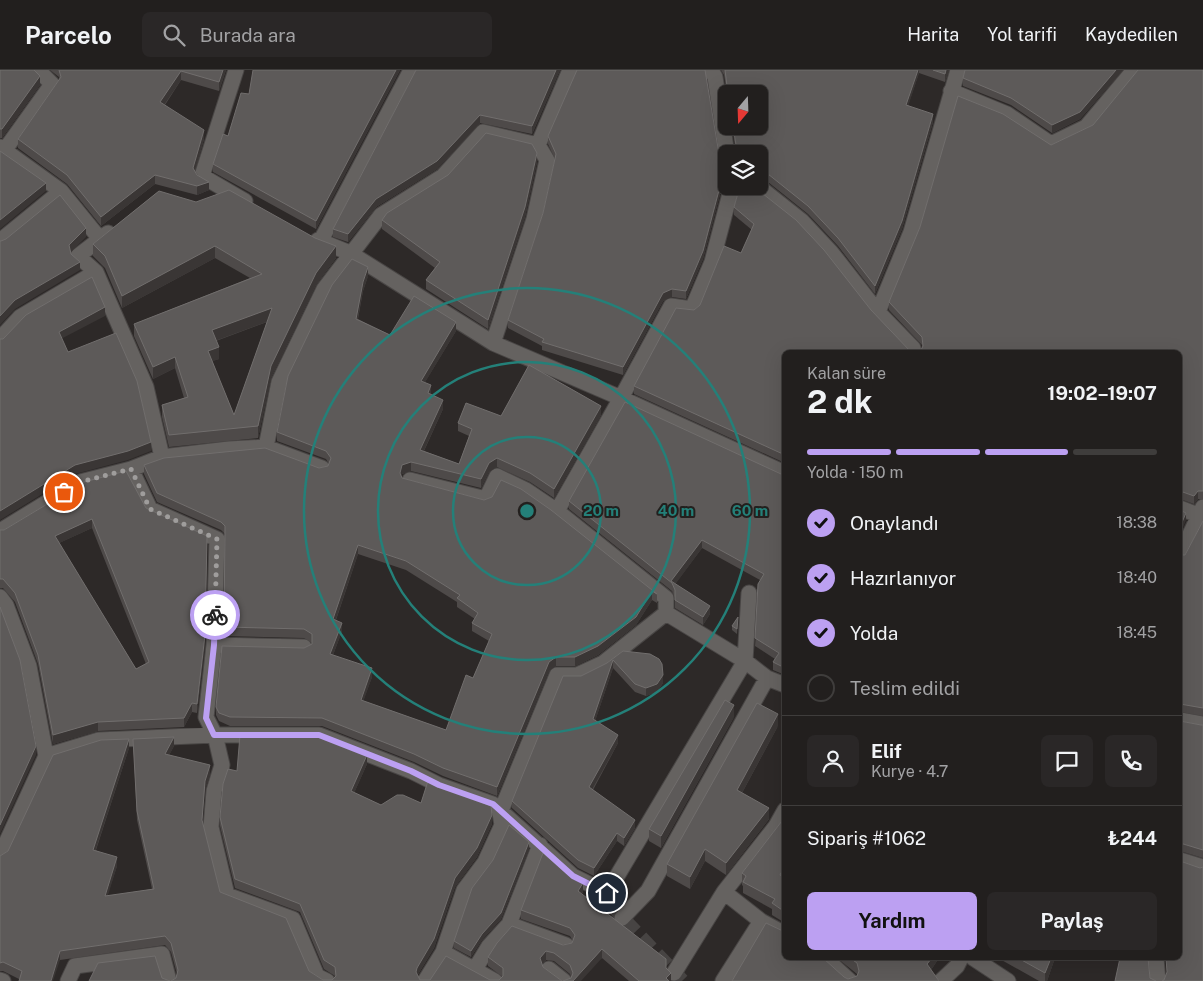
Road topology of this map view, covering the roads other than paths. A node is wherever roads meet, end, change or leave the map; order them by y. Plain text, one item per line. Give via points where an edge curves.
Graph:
1 (38, 70) edge
2 (236, 70) edge
3 (411, 70) edge
4 (570, 70) edge
5 (711, 70) edge
6 (958, 70) edge
7 (1134, 70) edge
8 (951, 91) junction
9 (538, 144) junction
10 (726, 145) edge
11 (2, 149) edge
12 (61, 191) junction
13 (229, 192) junction
14 (768, 194) edge
15 (730, 195) edge
16 (214, 199) edge
17 (262, 210) edge
18 (121, 222) edge
19 (303, 233) edge
20 (100, 239) junction
21 (0, 241) edge
22 (320, 242) junction
23 (350, 253) junction
24 (96, 272) junction
25 (878, 312) junction
26 (0, 339) edge
27 (492, 343) junction
28 (914, 350) edge
29 (621, 398) junction
30 (266, 447) junction
31 (162, 458) junction
32 (322, 468) edge
33 (131, 469) junction
34 (782, 472) edge
35 (409, 480) edge
36 (1182, 508) edge
37 (557, 511) junction
38 (1201, 513) edge
39 (0, 532) edge
40 (1182, 551) edge
41 (749, 593) dead end
42 (0, 597) edge
43 (666, 613) junction
44 (214, 645) junction
45 (304, 647) edge
46 (745, 661) junction
47 (767, 678) junction
48 (782, 684) edge
49 (1182, 720) edge
50 (1203, 724) edge
51 (214, 735) junction
52 (46, 756) junction
53 (500, 813) junction
54 (781, 829) edge
55 (540, 845) junction
56 (0, 856) edge
57 (1182, 861) edge
58 (1203, 868) edge
59 (724, 892) junction
60 (622, 918) dead end
61 (761, 921) junction
62 (509, 924) junction
63 (782, 932) edge
64 (566, 945) edge
65 (443, 952) junction
66 (827, 960) edge
67 (960, 960) edge
68 (976, 960) edge
69 (1156, 960) edge
70 (475, 969) junction
71 (549, 969) edge
72 (674, 973) dead end
73 (68, 981) edge
74 (169, 981) edge
75 (327, 981) edge
76 (425, 981) edge
77 (495, 981) edge
78 (564, 981) edge
79 (723, 981) edge
80 (850, 981) edge
81 (941, 981) edge
82 (1008, 981) edge
83 (1158, 981) edge

1 - 11 street via 52,84
2 - 13 street via 202,176
3 - 22 street
4 - 9 street
5 - 10 street via 715,77
6 - 8 street
7 - 8 street via 1086,127 1050,144 1007,114
8 - 25 street via 911,232
9 - 23 street via 483,132 443,176 381,215
9 - 27 street via 547,160 534,219
11 - 12 street
12 - 20 street
12 - 21 street
13 - 16 street
13 - 17 street
14 - 25 street via 802,221 831,252
15 - 29 street via 712,262 692,309 671,306
18 - 20 street
19 - 22 street
20 - 24 street via 78,256
22 - 23 street
23 - 27 street
23 - 30 street via 324,289 279,382
24 - 26 street via 20,317
24 - 31 street via 146,387
25 - 28 street
27 - 29 street
29 - 34 street
29 - 37 street
30 - 31 street
30 - 32 street
31 - 33 street
33 - 39 street via 80,482
33 - 44 street via 150,509 217,539
35 - 37 street via 486,499 497,476 526,490
36 - 38 street
37 - 43 street via 666,598
38 - 40 street
41 - 46 street
42 - 52 street via 29,666
43 - 46 street
43 - 53 street via 603,663 578,675 557,675
44 - 45 street
44 - 51 street via 206,718
46 - 47 street
46 - 55 street via 607,893 573,876
47 - 48 street
47 - 60 street via 648,891
49 - 50 street
51 - 52 street via 100,740
51 - 53 street via 319,735 493,804
51 - 75 street via 222,764 214,791 211,827 227,895 293,919 317,976
52 - 56 street
53 - 55 street
53 - 65 street via 502,825 485,862 464,890
54 - 59 street
55 - 62 street
57 - 58 street
59 - 61 street
59 - 72 street
61 - 63 street
61 - 79 street
62 - 64 street
62 - 70 street via 489,946
65 - 70 street
65 - 76 street
66 - 80 street
67 - 81 street
68 - 82 street
69 - 83 street
70 - 77 street
71 - 78 street
73 - 74 street via 75,966 162,954

